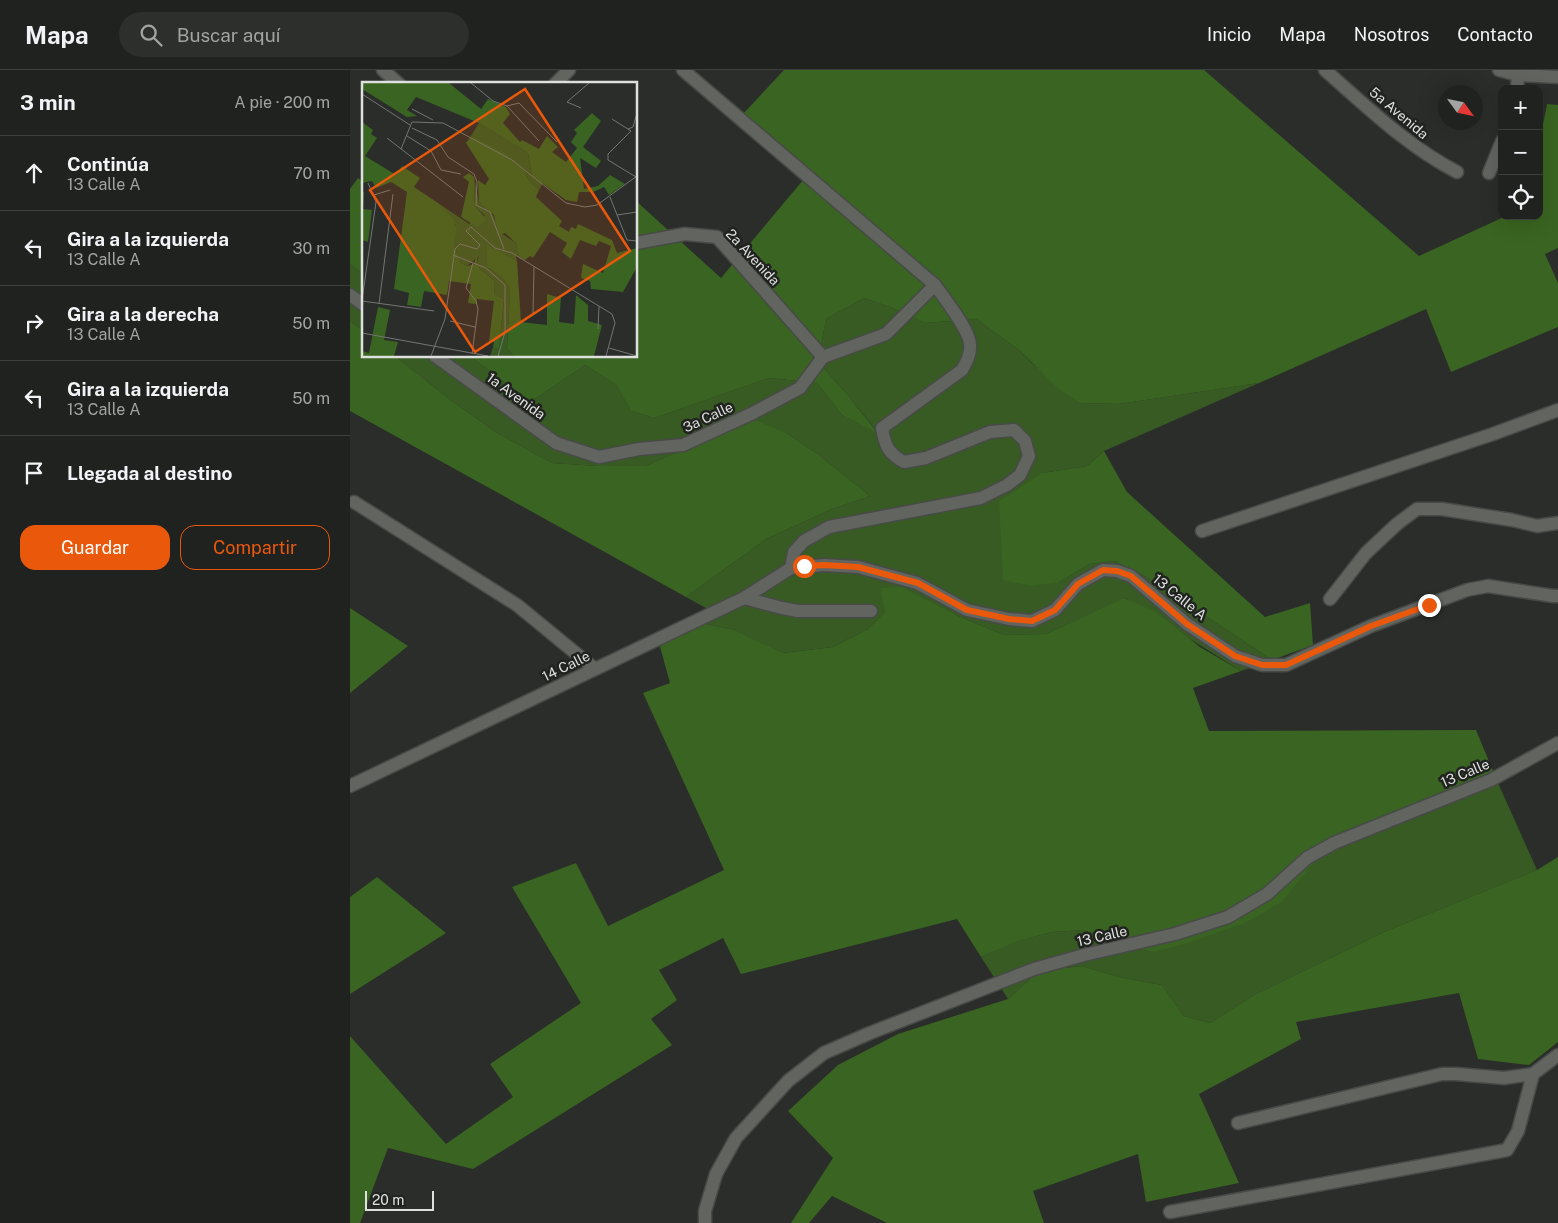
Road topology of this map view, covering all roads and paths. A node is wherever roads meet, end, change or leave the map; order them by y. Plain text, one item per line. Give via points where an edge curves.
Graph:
1 (383, 70) edge
2 (569, 70) edge
3 (684, 70) edge
4 (1325, 70) edge
5 (1499, 70) edge
6 (1518, 75) junction
7 (1558, 77) edge
8 (397, 82) edge
9 (557, 82) edge
10 (1517, 85) edge
11 (1498, 151) edge
12 (1457, 172) dead end
13 (1489, 173) dead end
14 (638, 243) edge
15 (935, 285) junction
16 (350, 295) edge
17 (362, 304) edge
18 (823, 357) junction
19 (438, 358) edge
20 (1558, 410) edge
21 (556, 443) joint
22 (354, 502) dead end
23 (1558, 523) edge
24 (1202, 531) dead end
25 (791, 568) junction
26 (1558, 596) edge
27 (744, 598) junction
28 (1330, 599) dead end
29 (870, 611) dead end
30 (595, 669) junction
31 (1558, 743) edge
32 (350, 786) edge
33 (1558, 1055) edge
34 (1533, 1074) junction
35 (1238, 1122) dead end
36 (1170, 1212) dead end
37 (705, 1217) edge

1 - 8 street
2 - 9 street
3 - 15 street
4 - 12 street, 5a Avenida via 1415,147
5 - 6 street
6 - 7 street
6 - 10 street
11 - 13 street
14 - 18 street, 2a Avenida via 685,234 717,237
15 - 18 street via 886,334
15 - 25 street via 970,342 969,358 962,370 882,428 885,443 893,456 904,462 926,458 990,432 1014,430 1025,441 1029,456 1020,475 981,498 829,528 804,541 794,552
16 - 17 street
18 - 21 street, 3a Calle via 800,388 683,445 599,457
19 - 21 street, 1a Avenida
20 - 24 street
22 - 30 street via 517,605
23 - 28 street via 1537,526 1442,509 1417,509 1366,553
25 - 26 street, 13 Calle A via 824,565 858,567 918,583 967,610 1032,621 1055,610 1078,584 1103,570 1117,571 1131,576 1187,624 1235,656 1262,665 1286,665 1371,626 1467,590 1488,586
25 - 27 street, 14 Calle
27 - 29 street via 798,611
27 - 30 street, 14 Calle
30 - 32 street, 14 Calle
31 - 37 street, 13 Calle via 1491,780 1334,843 1307,858 1267,894 1228,917 1175,934 1034,969 824,1053 788,1082 736,1138 716,1174
33 - 34 street
34 - 35 street via 1504,1078 1442,1074
34 - 36 street via 1518,1132 1507,1150

